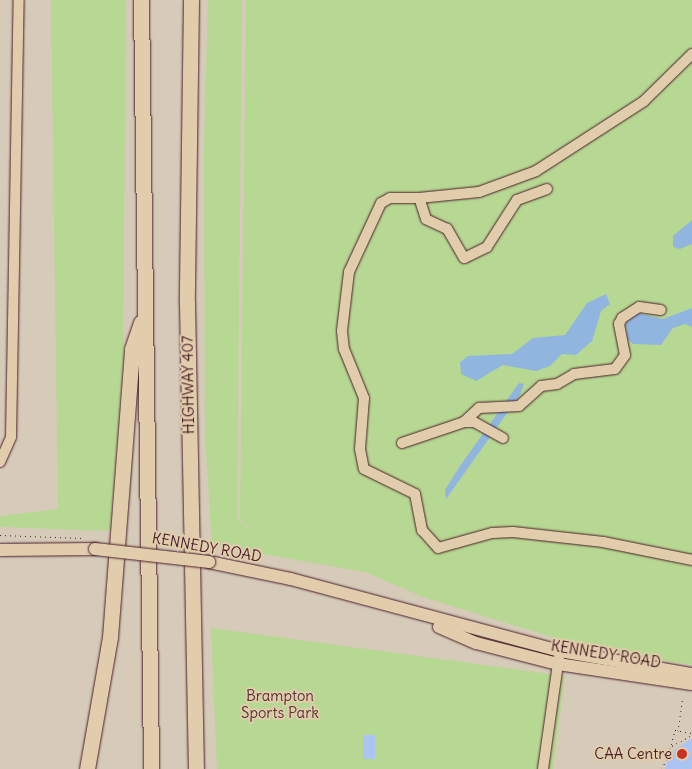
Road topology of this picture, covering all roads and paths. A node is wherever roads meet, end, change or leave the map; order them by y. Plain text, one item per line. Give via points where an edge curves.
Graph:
1 (19, 0) edge
2 (141, 0) edge
3 (191, 0) edge
4 (692, 54) edge
5 (547, 189) dead end
6 (419, 198) junction
7 (661, 310) dead end
8 (144, 313) junction
9 (464, 422) junction
10 (503, 438) dead end
11 (402, 443) dead end
12 (0, 462) edge
13 (0, 535) edge
14 (86, 538) dead end
15 (0, 550) edge
16 (692, 560) edge
17 (559, 657) junction
18 (692, 674) edge
19 (692, 684) edge
20 (683, 697) dead end
21 (678, 731) junction
22 (692, 734) edge
23 (670, 749) junction
24 (87, 769) edge
25 (151, 769) edge
26 (196, 769) edge
27 (543, 769) edge
28 (662, 769) edge

1 - 12 lane via 11,437
2 - 8 highway
3 - 26 highway, HIGHWAY 407 via 187,303
4 - 6 lane via 644,101 536,171 479,192
5 - 6 lane via 517,200 487,247 464,258 447,229 426,219
6 - 16 lane via 390,198 381,203 350,272 342,331 344,348 364,398 360,449 364,469 415,494 422,530 438,548 492,533 513,532 603,542
7 - 9 lane via 639,307 622,318 619,324 625,355 615,369 574,374 557,384 541,386 519,406 479,408
8 - 24 highway via 132,349 117,576 102,696
8 - 25 highway
9 - 10 lane via 474,422
9 - 11 lane
13 - 14 path
15 - 17 main road, KENNEDY ROAD, bridge via 95,549 209,562 291,579 403,611 476,643
17 - 18 main road, KENNEDY ROAD
17 - 19 main road, KENNEDY ROAD
17 - 27 lane
20 - 21 path
21 - 22 path
21 - 23 path via 675,730
22 - 23 path
23 - 28 path

